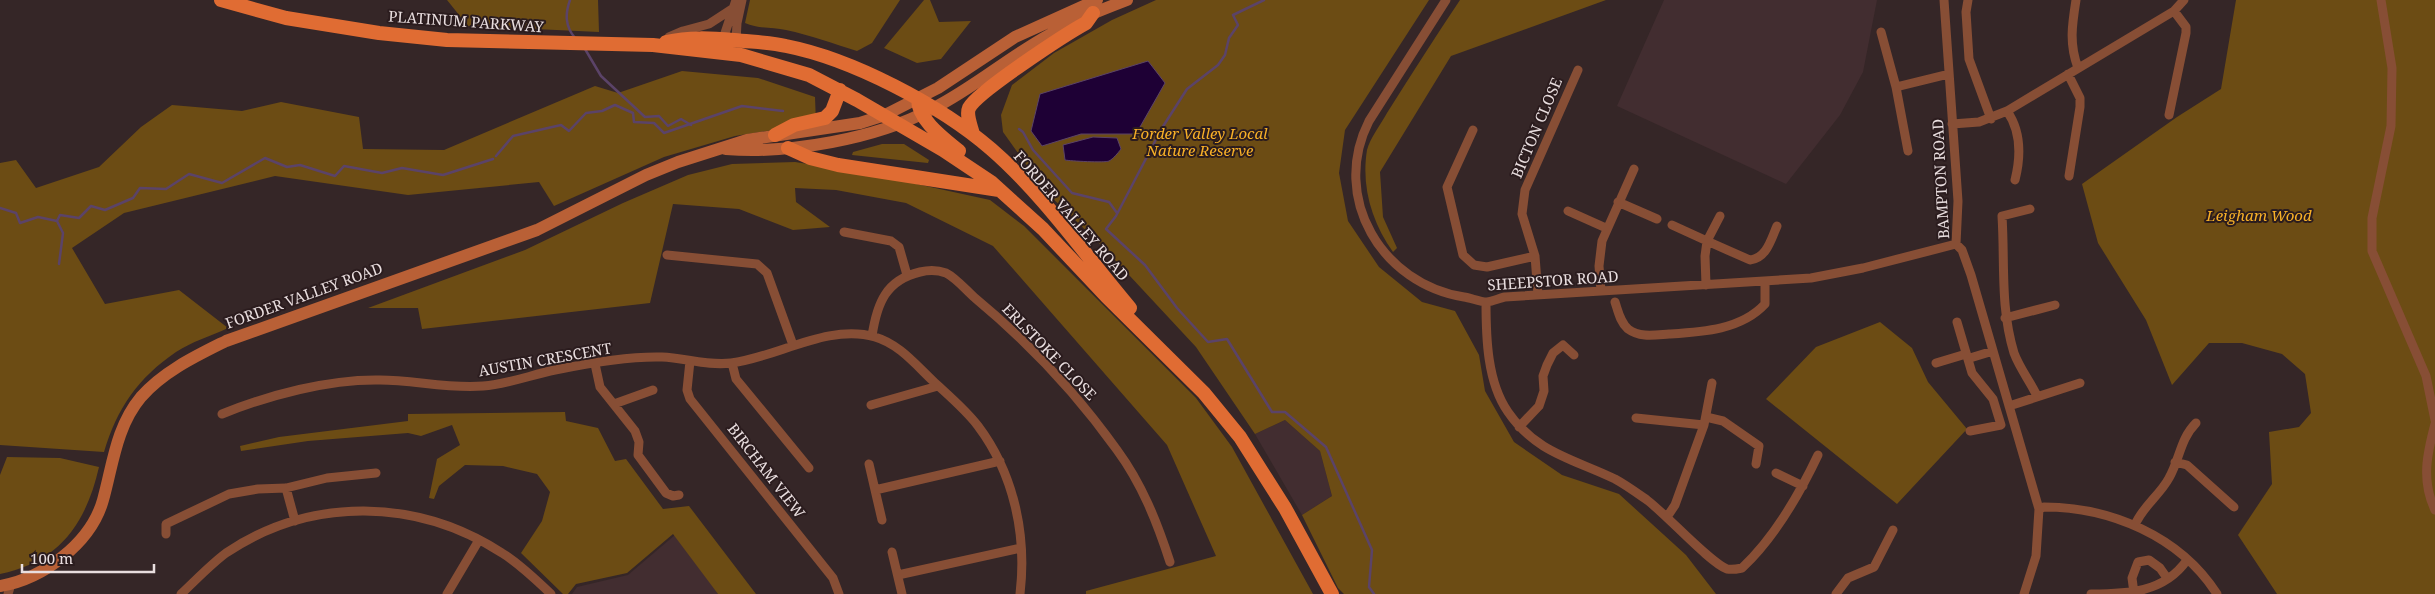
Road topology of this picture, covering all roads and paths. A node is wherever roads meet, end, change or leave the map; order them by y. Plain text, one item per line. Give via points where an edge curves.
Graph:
1 (220, 0) edge
2 (736, 0) edge
3 (742, 0) edge
4 (1127, 0) edge
5 (1446, 0) edge
6 (1944, 0) edge
7 (1968, 0) edge
8 (2076, 0) edge
9 (2184, 0) edge
10 (2381, 0) edge
11 (1095, 7) edge
12 (732, 10) junction
13 (2174, 11) junction
14 (1882, 32) dead end
15 (729, 40) junction
16 (652, 45) junction
17 (741, 55) junction
18 (2078, 68) junction
19 (1578, 70) dead end
20 (1949, 74) junction
21 (2068, 74) junction
22 (1896, 87) junction
23 (840, 90) junction
24 (918, 99) junction
25 (857, 100) joint
26 (2007, 111) junction
27 (928, 112) junction
28 (885, 115) junction
29 (2169, 115) dead end
30 (1991, 119) junction
31 (900, 124) junction
32 (1952, 124) junction
33 (1473, 130) dead end
34 (775, 134) junction
35 (973, 134) junction
36 (788, 148) junction
37 (721, 149) junction
38 (1908, 151) dead end
39 (1634, 170) dead end
40 (2069, 176) dead end
41 (2015, 180) dead end
42 (995, 186) junction
43 (1618, 202) junction
44 (2030, 208) dead end
45 (1568, 211) dead end
46 (1720, 216) dead end
47 (1657, 220) dead end
48 (1672, 225) dead end
49 (1777, 226) dead end
50 (1606, 228) junction
51 (844, 232) dead end
52 (1707, 241) junction
53 (1956, 244) junction
54 (667, 254) dead end
55 (1535, 256) junction
56 (907, 275) junction
57 (1765, 283) junction
58 (1706, 285) junction
59 (1600, 291) junction
60 (1538, 295) junction
61 (1486, 302) junction
62 (1615, 302) dead end
63 (2054, 305) dead end
64 (2005, 318) junction
65 (1957, 322) dead end
66 (872, 336) junction
67 (793, 345) junction
68 (1993, 351) junction
69 (1574, 355) dead end
70 (1968, 356) junction
71 (690, 361) junction
72 (732, 363) junction
73 (1936, 363) dead end
74 (595, 364) junction
75 (1184, 372) junction
76 (1712, 383) dead end
77 (2080, 383) dead end
78 (938, 386) junction
79 (653, 390) dead end
80 (2037, 396) junction
81 (614, 404) junction
82 (871, 405) dead end
83 (2009, 406) junction
84 (222, 414) dead end
85 (1636, 418) dead end
86 (1705, 421) junction
87 (2435, 422) edge
88 (2196, 423) dead end
89 (1520, 427) junction
90 (1970, 431) dead end
91 (1818, 455) dead end
92 (1000, 461) junction
93 (2175, 462) junction
94 (868, 464) dead end
95 (1756, 464) dead end
96 (809, 468) dead end
97 (376, 473) dead end
98 (1776, 473) dead end
99 (1803, 486) junction
100 (286, 488) junction
101 (875, 490) junction
102 (679, 494) dead end
103 (2234, 507) dead end
104 (2039, 509) junction
105 (2435, 510) edge
106 (1667, 517) junction
107 (882, 520) dead end
108 (295, 521) junction
109 (2135, 525) junction
110 (1893, 530) dead end
111 (166, 534) dead end
112 (479, 540) junction
113 (1021, 548) junction
114 (892, 552) dead end
115 (2187, 560) junction
116 (1170, 562) dead end
117 (898, 575) junction
118 (2167, 578) junction
119 (7, 588) edge
120 (2149, 592) edge
121 (2134, 593) junction
122 (181, 594) edge
123 (447, 594) edge
124 (551, 594) edge
125 (839, 594) edge
126 (902, 594) edge
127 (1020, 594) edge
128 (1332, 594) edge
129 (1836, 594) edge
130 (2024, 594) edge
131 (2091, 594) edge
132 (2217, 594) edge

1 - 16 main road, PLATINUM PARKWAY via 311,23 447,40
2 - 12 street
3 - 15 street
4 - 11 main road
5 - 61 street, SHEEPSTOR ROAD via 1364,130 1357,162 1356,192 1368,227 1394,262 1434,289
6 - 20 street, BAMPTON ROAD
7 - 30 street via 1969,59
8 - 18 street via 2071,34 2072,53
9 - 13 street
10 - 87 street via 2392,68 2391,126 2372,218 2372,251 2426,376
11 - 24 main road via 1015,37
11 - 27 main road
11 - 35 main road via 1086,23 998,82 970,107 968,115
12 - 15 street
12 - 16 street via 709,24 682,31
13 - 18 street
13 - 29 street via 2186,26 2186,33
14 - 22 street
15 - 16 main road, PLATINUM PARKWAY via 686,38
15 - 17 street
15 - 24 main road, PLATINUM PARKWAY via 787,46 835,61
16 - 17 main road, PLATINUM PARKWAY
17 - 23 main road, PLATINUM PARKWAY via 809,75
18 - 21 street
19 - 55 street, BICTON CLOSE via 1526,190 1522,214
20 - 22 street
20 - 32 street, BAMPTON ROAD
21 - 26 street
21 - 40 street via 2080,98
22 - 38 street
23 - 25 main road, PLATINUM PARKWAY
23 - 34 main road via 832,111 825,118 794,125
24 - 27 main road
24 - 28 main road
25 - 28 main road, FORDER VALLEY ROAD
26 - 30 street
26 - 41 street via 2018,132 2019,166
27 - 31 main road
27 - 35 main road, FORDER VALLEY ROAD
27 - 42 main road via 943,138 984,170
28 - 31 main road, FORDER VALLEY ROAD
28 - 34 main road, FORDER VALLEY ROAD via 858,123
30 - 32 street
31 - 36 main road via 836,142
31 - 42 main road, FORDER VALLEY ROAD
32 - 53 street, BAMPTON ROAD via 1958,208
33 - 55 street via 1447,187 1463,255 1474,265 1487,268
34 - 37 main road, FORDER VALLEY ROAD
35 - 75 main road, FORDER VALLEY ROAD via 1021,178
36 - 37 main road, FORDER VALLEY ROAD
36 - 42 main road via 838,165
37 - 119 main road, FORDER VALLEY ROAD via 646,174 537,230 226,341 181,364 141,398 125,422 112,454 103,501 90,526 65,554 44,570
39 - 43 street
42 - 75 main road, FORDER VALLEY ROAD via 1043,229
43 - 47 street
43 - 50 street
44 - 64 street via 2002,216
45 - 50 street
46 - 52 street
48 - 52 street
49 - 52 street via 1762,256 1756,259 1750,260
50 - 59 street via 1600,249
51 - 56 street via 891,241 899,247
52 - 58 street
53 - 57 street, SHEEPSTOR ROAD via 1847,272
53 - 68 street, BAMPTON ROAD via 1962,250 1970,271
54 - 67 street via 762,267 770,280
55 - 60 street, BICTON CLOSE
56 - 66 street via 885,294
56 - 116 street, ERLSTOKE CLOSE via 929,270 946,273 1007,324 1056,375 1118,450 1137,480 1152,510
57 - 58 street, SHEEPSTOR ROAD
57 - 62 street via 1765,304 1761,309 1707,332 1644,336 1629,329 1621,320
58 - 59 street, SHEEPSTOR ROAD
59 - 60 street, SHEEPSTOR ROAD
60 - 61 street, SHEEPSTOR ROAD
61 - 89 street via 1489,351 1496,383 1507,411
63 - 64 street
64 - 80 street via 2020,369 2031,381
65 - 70 street
66 - 67 street, AUSTIN CRESCENT via 854,334
66 - 78 street, AUSTIN CRESCENT via 898,347
67 - 72 street, AUSTIN CRESCENT
68 - 70 street
68 - 83 street, BAMPTON ROAD
69 - 89 street via 1563,345 1553,352 1543,376 1544,391 1539,406
70 - 73 street
70 - 90 street via 1972,373 1993,399 2001,425
71 - 72 street, AUSTIN CRESCENT
71 - 74 street, AUSTIN CRESCENT via 662,357
71 - 125 street, BIRCHAM VIEW via 687,390 690,399 833,578
72 - 96 street via 736,379
74 - 81 street via 600,388
74 - 84 street, AUSTIN CRESCENT via 482,386 347,381 254,401
75 - 128 main road, FORDER VALLEY ROAD via 1240,436 1285,508
76 - 86 street
77 - 80 street
78 - 82 street
78 - 92 street, AUSTIN CRESCENT via 977,424
79 - 81 street
80 - 83 street
81 - 102 street via 635,430 639,442 638,455 666,493
83 - 104 street, BAMPTON ROAD
85 - 86 street
86 - 95 street via 1723,421 1759,446
86 - 106 street
87 - 105 street via 2426,458 2429,497
88 - 93 street via 2184,438
89 - 106 street via 1550,452 1618,480
91 - 99 street
92 - 101 street
92 - 113 street, AUSTIN CRESCENT via 1014,502
93 - 103 street via 2187,465
93 - 109 street via 2170,477 2157,497 2141,512
94 - 101 street
97 - 100 street via 327,478
98 - 99 street
99 - 106 street via 1772,533 1748,562 1735,570 1722,566
100 - 108 street
100 - 111 street via 258,488 229,494 166,524
101 - 107 street
104 - 109 street via 2079,508
104 - 130 street, BAMPTON ROAD via 2036,556
108 - 112 street via 342,512 410,514 449,526
108 - 122 street via 266,531 226,554
109 - 115 street
110 - 129 street via 1874,567 1848,578
112 - 123 street
112 - 124 street via 526,570
113 - 117 street
113 - 127 street, AUSTIN CRESCENT
114 - 117 street
115 - 118 street via 2182,568
115 - 132 street
117 - 126 street
118 - 120 street
118 - 121 street via 2149,560 2138,562 2132,578
120 - 121 street
121 - 131 street

